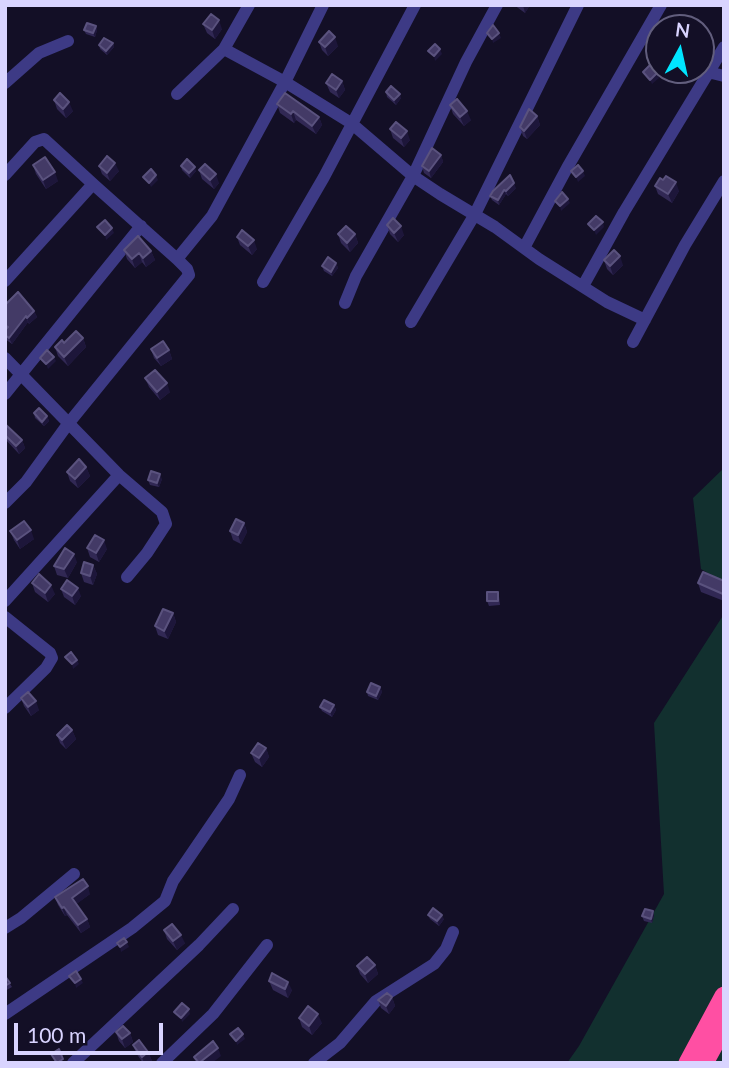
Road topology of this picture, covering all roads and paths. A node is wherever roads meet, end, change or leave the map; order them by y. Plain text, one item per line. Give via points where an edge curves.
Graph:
1 (249, 5) edge
2 (323, 5) edge
3 (415, 5) edge
4 (497, 5) edge
5 (578, 5) edge
6 (661, 5) edge
7 (68, 41) dead end
8 (224, 49) junction
9 (285, 82) junction
10 (5, 83) edge
11 (701, 84) edge
12 (177, 94) dead end
13 (351, 123) junction
14 (5, 175) edge
15 (412, 176) junction
16 (724, 181) edge
17 (93, 184) junction
18 (475, 214) junction
19 (141, 226) junction
20 (524, 248) junction
21 (177, 259) junction
22 (5, 281) edge
23 (263, 282) dead end
24 (583, 286) junction
25 (345, 303) dead end
26 (645, 320) junction
27 (411, 322) dead end
28 (633, 342) dead end
29 (5, 358) edge
30 (22, 374) junction
31 (5, 394) edge
32 (68, 424) junction
33 (119, 475) junction
34 (5, 503) edge
35 (128, 577) dead end
36 (5, 601) edge
37 (5, 617) edge
38 (5, 708) edge
39 (240, 775) dead end
40 (74, 874) dead end
41 (233, 909) dead end
42 (5, 928) edge
43 (453, 932) dead end
44 (267, 945) dead end
45 (724, 996) edge
46 (5, 1014) edge
47 (724, 1026) edge
48 (73, 1063) edge
49 (162, 1063) edge
50 (314, 1063) edge
51 (688, 1063) edge
52 (704, 1063) edge

1 - 8 street
2 - 9 street
3 - 13 street
4 - 15 street
5 - 18 street
6 - 20 street
7 - 10 street via 39,53
8 - 9 street
8 - 12 street
9 - 13 street
9 - 21 street via 212,216
11 - 24 street
13 - 15 street
13 - 23 street
14 - 17 street via 35,142 44,139
15 - 18 street
15 - 25 street
16 - 26 street
17 - 19 street
17 - 22 street
18 - 20 street
18 - 27 street
19 - 21 street
19 - 30 street
20 - 24 street
21 - 32 street via 187,269 188,278
24 - 26 street
26 - 28 street
29 - 30 street
30 - 31 street
30 - 32 street
32 - 33 street
32 - 34 street
33 - 35 street via 162,512 166,524
33 - 36 street
37 - 38 street via 52,658
39 - 46 street via 164,901
40 - 42 street
41 - 48 street
43 - 50 street via 434,964 376,1001 340,1043
44 - 49 street via 213,1014
45 - 51 highway
47 - 52 highway

